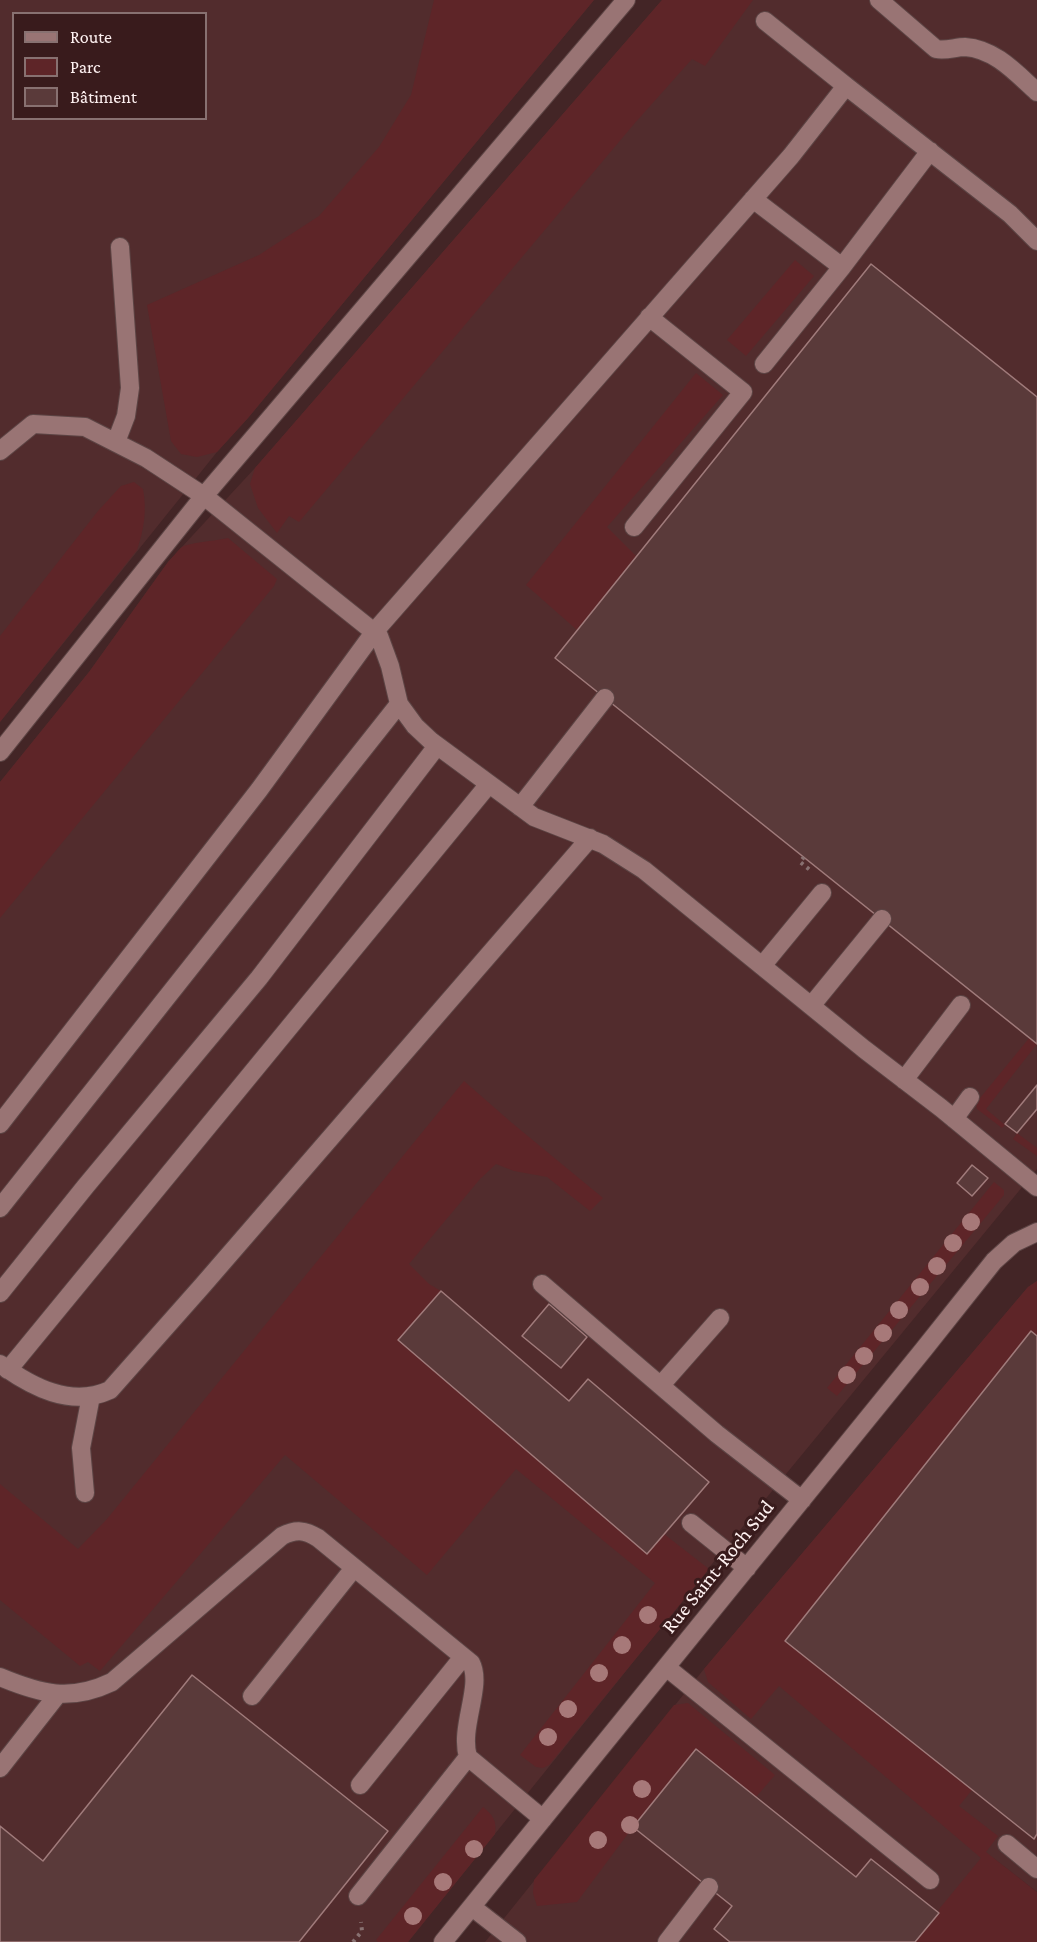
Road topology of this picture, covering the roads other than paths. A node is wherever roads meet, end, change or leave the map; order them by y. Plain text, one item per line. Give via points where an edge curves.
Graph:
1 (626, 0) edge
2 (890, 3) edge
3 (765, 21) dead end
4 (846, 86) junction
5 (1037, 92) edge
6 (930, 151) junction
7 (753, 199) junction
8 (1037, 241) edge
9 (120, 247) dead end
10 (842, 267) junction
11 (649, 317) junction
12 (765, 364) dead end
13 (116, 442) junction
14 (0, 451) edge
15 (204, 496) junction
16 (634, 527) dead end
17 (375, 631) junction
18 (605, 698) dead end
19 (399, 704) junction
20 (437, 746) junction
21 (0, 752) edge
22 (489, 784) junction
23 (520, 807) junction
24 (590, 838) junction
25 (822, 893) dead end
26 (882, 919) dead end
27 (762, 966) junction
28 (961, 1005) dead end
29 (811, 1006) junction
30 (904, 1080) junction
31 (970, 1097) dead end
32 (954, 1119) junction
33 (0, 1124) edge
34 (1037, 1186) edge
35 (0, 1208) edge
36 (1037, 1232) edge
37 (542, 1284) dead end
38 (0, 1293) edge
39 (720, 1318) dead end
40 (4, 1367) edge
41 (661, 1385) junction
42 (91, 1396) junction
43 (85, 1493) dead end
44 (802, 1500) junction
45 (691, 1522) dead end
46 (354, 1568) junction
47 (747, 1568) junction
48 (463, 1657) junction
49 (666, 1667) junction
50 (0, 1677) edge
51 (58, 1695) junction
52 (252, 1696) dead end
53 (468, 1757) junction
54 (0, 1768) edge
55 (360, 1785) dead end
56 (543, 1819) junction
57 (1007, 1845) dead end
58 (1037, 1869) edge
59 (930, 1880) dead end
60 (709, 1887) dead end
61 (358, 1896) dead end
62 (472, 1907) junction
63 (443, 1942) edge
64 (517, 1942) edge
65 (666, 1942) edge

1 - 15 street
2 - 5 street via 936,49 966,47 982,51 998,58
3 - 4 street
4 - 6 street
4 - 7 street
6 - 8 street via 1010,214
6 - 10 street
7 - 10 street
7 - 11 street
9 - 13 street via 130,388 126,416
10 - 12 street
11 - 16 street via 743,392
11 - 17 street
13 - 14 street via 85,427 33,424
13 - 15 street
15 - 17 street
15 - 21 street
17 - 19 street via 384,647
17 - 33 street via 259,790
18 - 23 street
19 - 20 street
19 - 35 street
20 - 22 street
20 - 38 street via 259,978
22 - 23 street
22 - 40 street
23 - 24 street via 541,821
24 - 27 street via 644,870
24 - 42 street via 110,1390
25 - 27 street
26 - 29 street
27 - 29 street
28 - 30 street
29 - 30 street
30 - 32 street
31 - 32 street
32 - 34 street
36 - 44 street, Rue Saint-Roch Sud via 1014,1243 994,1261
37 - 41 street
39 - 41 street
40 - 42 street via 53,1393
41 - 44 street
42 - 43 street via 81,1448
44 - 47 street, Rue Saint-Roch Sud
45 - 47 street
46 - 48 street
46 - 51 street via 308,1532 291,1531 112,1682 82,1693
46 - 52 street
47 - 49 street, Rue Saint-Roch Sud
48 - 53 street via 471,1663 475,1680 465,1740
48 - 55 street
49 - 56 street, Rue Saint-Roch Sud
49 - 59 street
50 - 51 street
51 - 54 street
53 - 56 street
53 - 61 street
56 - 62 street, Rue Saint-Roch Sud
57 - 58 street
60 - 65 street
62 - 63 street, Rue Saint-Roch Sud
62 - 64 street

